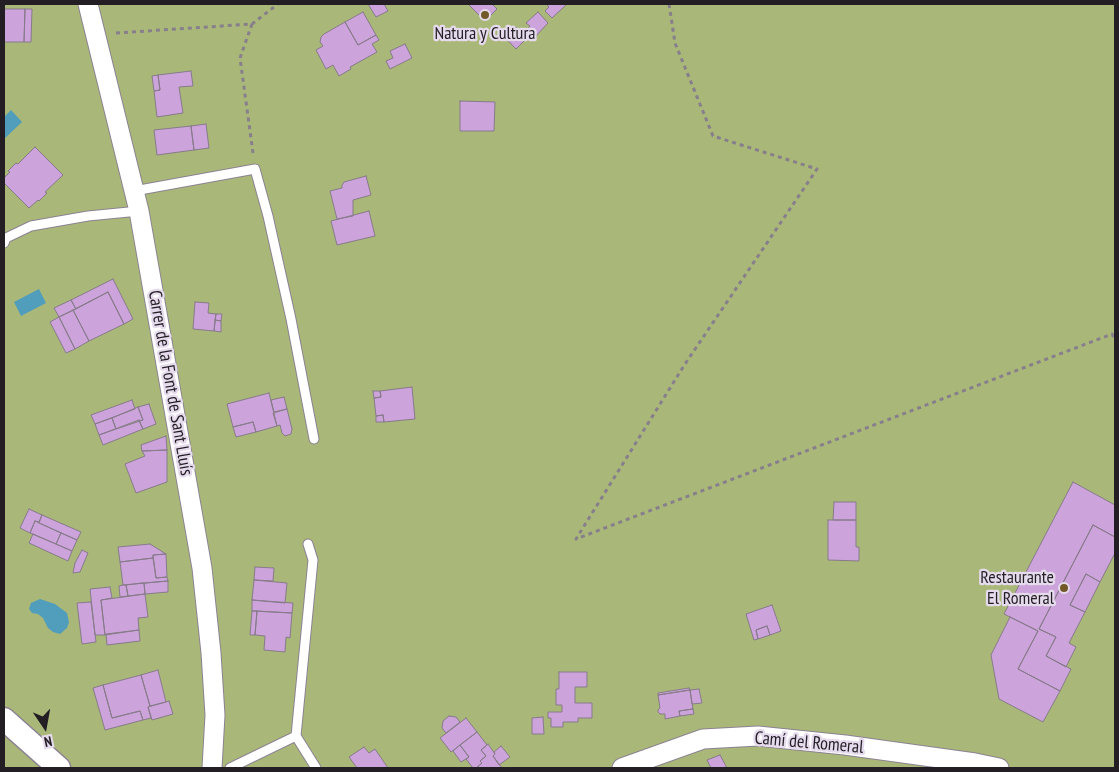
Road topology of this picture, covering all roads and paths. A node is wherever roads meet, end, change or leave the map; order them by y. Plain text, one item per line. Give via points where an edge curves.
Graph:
1 (88, 4) edge
2 (278, 4) edge
3 (669, 4) edge
4 (252, 24) junction
5 (96, 34) junction
6 (255, 169) junction
7 (134, 191) junction
8 (139, 211) junction
9 (4, 243) edge
10 (1115, 340) edge
11 (314, 439) dead end
12 (308, 544) dead end
13 (4, 719) edge
14 (296, 736) junction
15 (59, 768) edge
16 (212, 768) edge
17 (230, 768) edge
18 (316, 768) edge
19 (622, 768) edge
20 (999, 768) edge

1 - 5 street, Carrer de la Font de Sant Lluís
2 - 4 path
3 - 10 path via 675,43 713,136 817,169 686,364 576,539 1112,334
4 - 5 path
4 - 6 path via 240,58
5 - 7 street, Carrer de la Font de Sant Lluís
6 - 7 lane
6 - 11 lane via 291,319
7 - 8 street, Carrer de la Font de Sant Lluís
8 - 9 lane via 31,226 6,238
8 - 16 street, Carrer de la Font de Sant Lluís via 202,568 212,653 215,715
12 - 14 lane via 313,560
13 - 15 street
14 - 17 lane
14 - 18 lane
19 - 20 street, Camí del Romeral via 702,739 758,736

